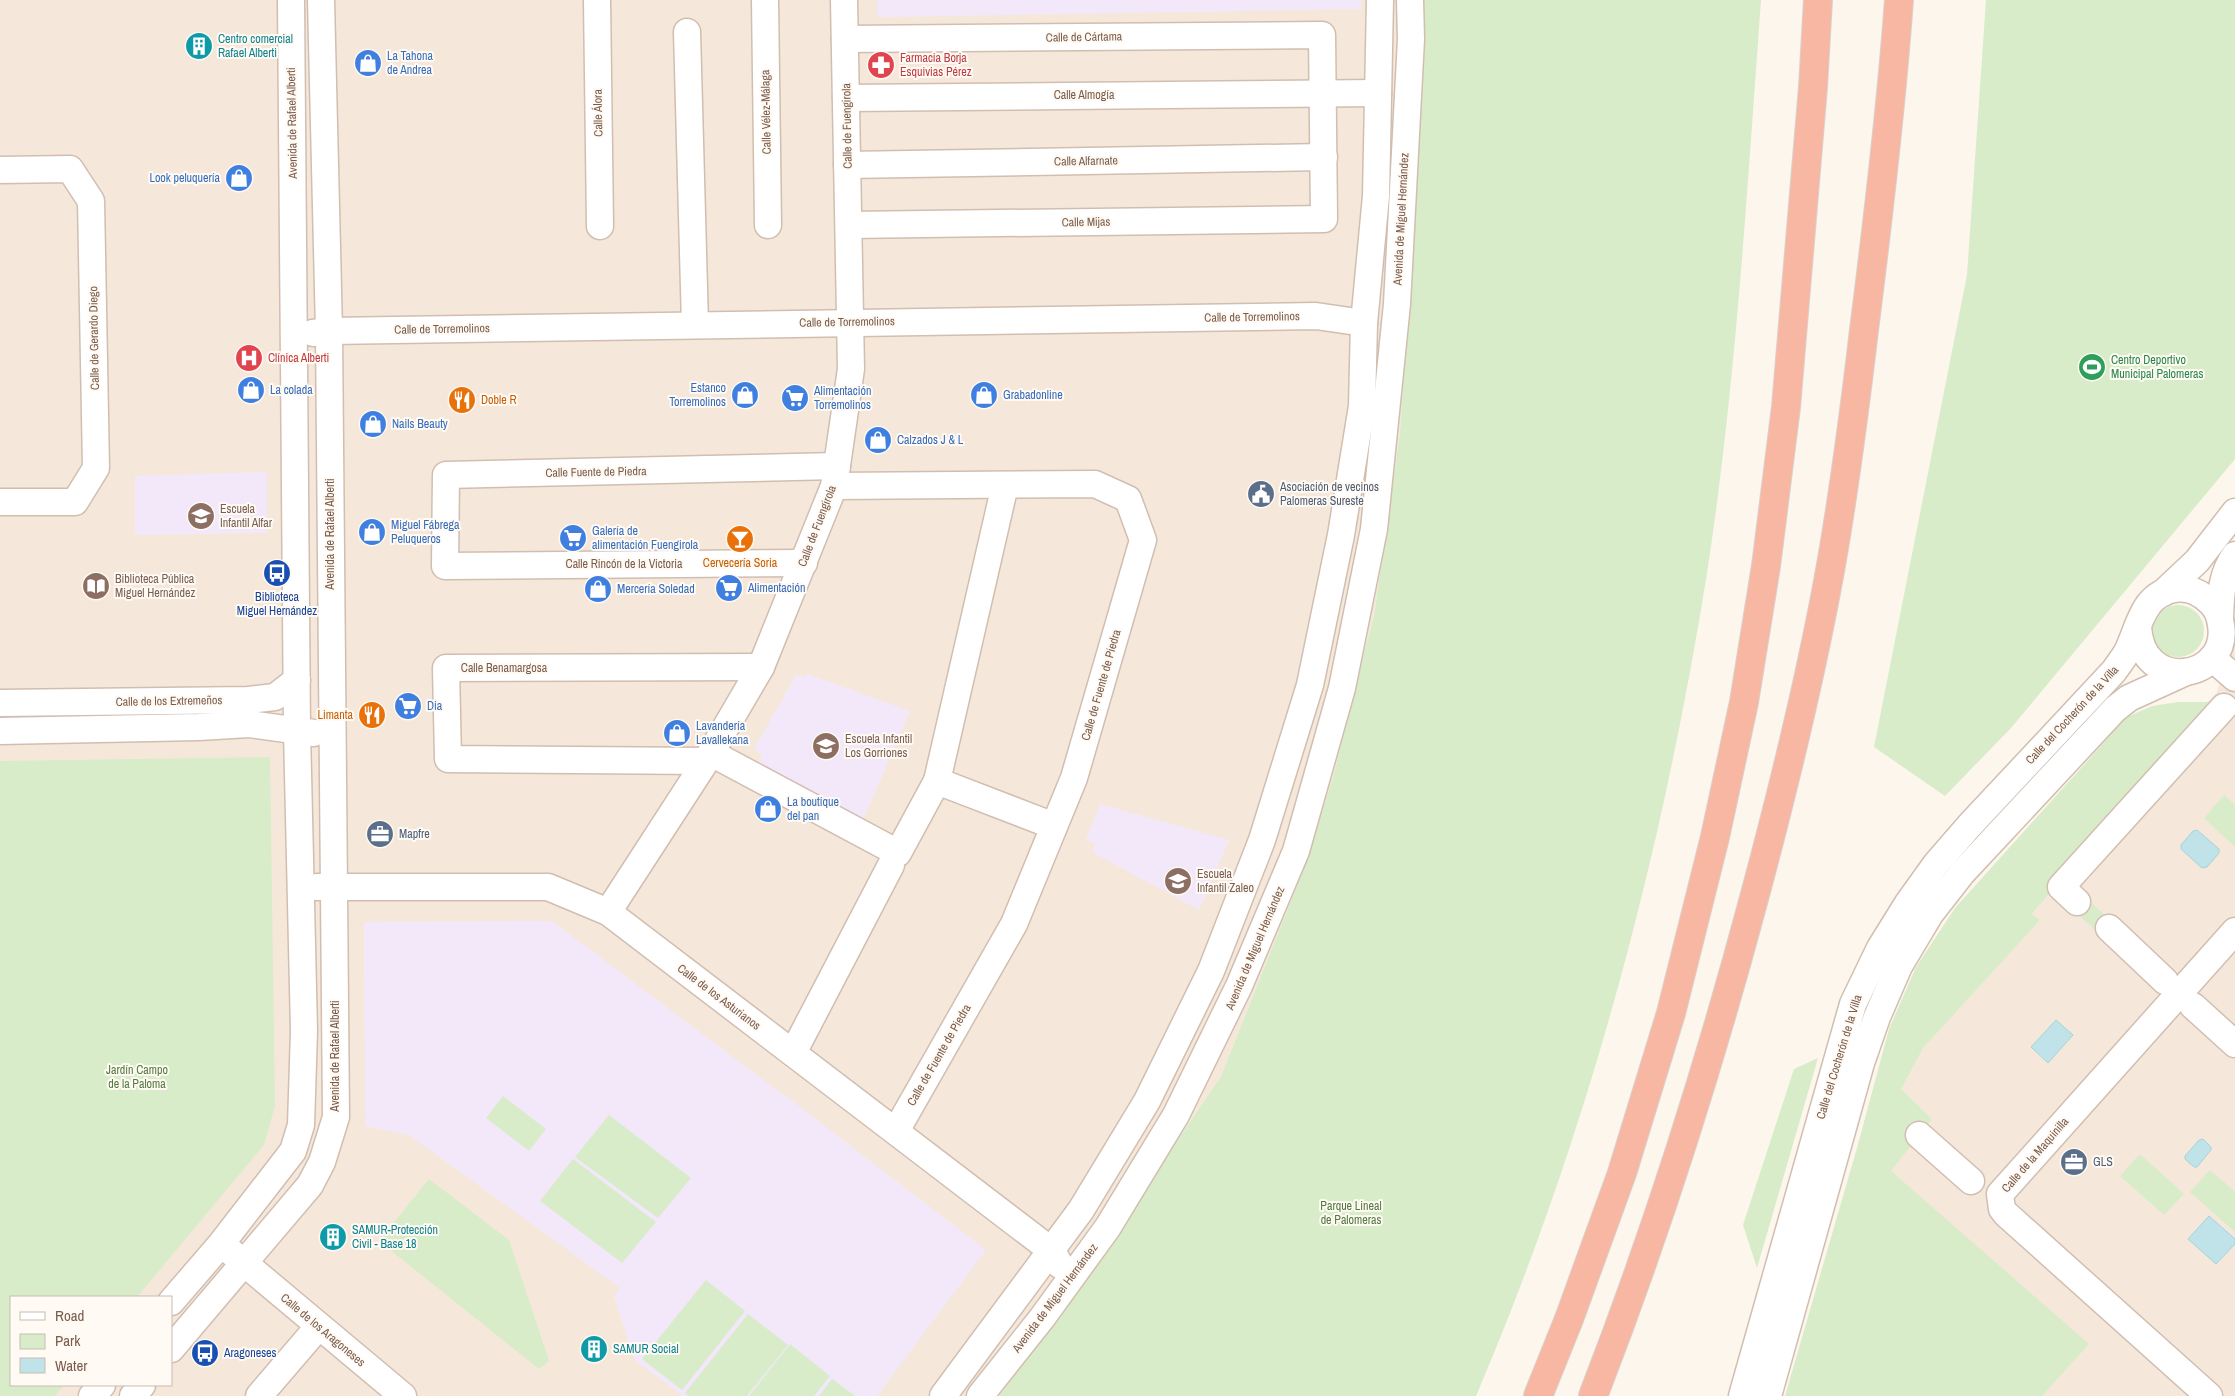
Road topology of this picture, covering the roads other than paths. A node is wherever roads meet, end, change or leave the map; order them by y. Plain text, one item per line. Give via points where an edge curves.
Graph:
1 (290, 0) edge
2 (321, 0) edge
3 (597, 0) edge
4 (765, 0) edge
5 (844, 0) edge
6 (1380, 0) edge
7 (1410, 0) edge
8 (1818, 0) edge
9 (1899, 0) edge
10 (687, 32) dead end
11 (845, 39) junction
12 (1323, 94) junction
13 (1378, 94) junction
14 (846, 98) junction
15 (1324, 156) junction
16 (848, 165) junction
17 (0, 170) edge
18 (768, 225) dead end
19 (849, 225) junction
20 (600, 226) dead end
21 (851, 322) junction
22 (1364, 323) junction
23 (695, 325) junction
24 (329, 331) junction
25 (294, 335) junction
26 (1383, 438) junction
27 (835, 476) junction
28 (1005, 485) junction
29 (0, 502) edge
30 (2235, 512) edge
31 (2235, 555) edge
32 (804, 563) junction
33 (445, 566) joint
34 (2163, 593) junction
35 (2220, 618) junction
36 (2138, 626) junction
37 (2212, 658) junction
38 (761, 667) junction
39 (2186, 672) junction
40 (2235, 678) edge
41 (297, 680) junction
42 (332, 690) junction
43 (0, 704) edge
44 (2224, 707) dead end
45 (0, 731) edge
46 (297, 731) junction
47 (332, 736) junction
48 (708, 757) junction
49 (937, 781) junction
50 (1054, 826) junction
51 (891, 865) dead end
52 (334, 886) junction
53 (301, 887) junction
54 (2077, 902) dead end
55 (608, 912) junction
56 (2109, 928) dead end
57 (2235, 931) edge
58 (2165, 981) dead end
59 (2193, 1006) dead end
60 (2235, 1044) edge
61 (793, 1053) junction
62 (896, 1131) junction
63 (1919, 1135) dead end
64 (1971, 1181) dead end
65 (221, 1244) junction
66 (1052, 1251) junction
67 (244, 1263) junction
68 (172, 1301) edge
69 (319, 1326) junction
70 (172, 1348) edge
71 (101, 1386) edge
72 (141, 1386) edge
73 (2202, 1391) edge
74 (92, 1396) edge
75 (133, 1396) edge
76 (259, 1396) edge
77 (403, 1396) edge
78 (943, 1396) edge
79 (974, 1396) edge
80 (980, 1396) edge
81 (1538, 1396) edge
82 (1594, 1396) edge
83 (1742, 1396) edge
84 (1768, 1396) edge

1 - 25 street, Avenida de Rafael Alberti
2 - 24 street, Avenida de Rafael Alberti
3 - 20 street, Calle Álora
4 - 18 street, Calle Vélez-Málaga
5 - 11 street, Calle de Fuengirola
6 - 13 street
7 - 26 street, Avenida de Miguel Hernández via 1411,38 1400,252
8 - 81 highway via 1786,407 1766,566 1744,702 1715,837 1668,1022 1622,1173
9 - 82 highway via 1883,184 1855,405 1828,584 1806,689 1774,825 1726,1003 1649,1248
10 - 23 street
11 - 12 street, Calle de Cártama via 1322,35
11 - 14 street, Calle de Fuengirola
12 - 13 street, Calle Almogía
12 - 14 street, Calle Almogía
12 - 15 street
13 - 22 street via 1376,196
14 - 16 street, Calle de Fuengirola
15 - 16 street, Calle Alfarnate
15 - 19 street, Calle Mijas via 1324,219
16 - 19 street, Calle de Fuengirola
17 - 29 street, Calle de Gerardo Diego via 70,169 92,201 96,468 75,502
19 - 21 street, Calle de Fuengirola
21 - 22 street, Calle de Torremolinos via 1316,316
21 - 23 street, Calle de Torremolinos
21 - 27 street, Calle de Fuengirola via 851,370
22 - 26 street, Avenida de Miguel Hernández via 1381,342 1376,383
22 - 66 street via 1362,406 1340,535 1310,685 1262,840 1211,971 1147,1101 1081,1210
23 - 24 street, Calle de Torremolinos
24 - 25 street
24 - 42 street, Avenida de Rafael Alberti
25 - 41 street, Avenida de Rafael Alberti
26 - 80 street, Avenida de Miguel Hernández via 1374,529 1342,688 1296,851 1239,986 1176,1115 1108,1227
27 - 28 street, Calle de Fuente de Piedra
27 - 32 street, Calle de Fuengirola
27 - 33 street, Calle Fuente de Piedra via 446,475
28 - 49 street
28 - 50 street, Calle de Fuente de Piedra via 1095,484 1128,499 1143,540 1074,778
30 - 34 street via 2197,561
31 - 35 street via 2223,580
32 - 33 street, Calle Rincón de la Victoria
32 - 38 street, Calle de Fuengirola
34 - 35 street via 2176,589 2190,590 2214,605
34 - 36 street via 2151,600
35 - 37 street via 2220,646
36 - 39 street via 2143,650 2151,661 2173,672
36 - 83 street, Calle del Cocherón de la Villa via 2126,654 2114,671 1942,858 1880,948 1852,1004
37 - 39 street via 2205,665
37 - 40 street
38 - 48 street, Calle de Fuengirola
38 - 48 street, Calle Benamargosa via 446,668 448,759
39 - 84 street, Calle del Cocherón de la Villa via 2129,698 2099,725 1962,873 1930,914 1899,966 1862,1062
41 - 42 street
41 - 43 street, Calle de los Extremeños via 275,697 248,700
41 - 46 street, Avenida de Rafael Alberti
42 - 47 street, Avenida de Rafael Alberti
44 - 54 street via 2060,887
45 - 46 street, Calle de los Extremeños via 249,724
46 - 47 street
46 - 53 street, Avenida de Rafael Alberti
47 - 52 street, Avenida de Rafael Alberti
48 - 49 street via 898,853
48 - 55 street, Calle de Fuengirola
49 - 50 street
50 - 62 street, Calle de Fuente de Piedra via 1014,924
51 - 61 street
52 - 53 street
52 - 55 street, Calle de los Asturianos via 548,888
52 - 67 street, Avenida de Rafael Alberti via 336,1117 322,1162 310,1185
53 - 65 street, Avenida de Rafael Alberti via 304,1031 301,1126 293,1151
55 - 61 street, Calle de los Asturianos
56 - 58 street
57 - 73 street, Calle de la Maquinilla via 2000,1194 2006,1214
59 - 60 street
61 - 62 street, Calle de los Asturianos
62 - 66 street, Calle de los Asturianos
63 - 64 street
65 - 67 street, Calle de los Aragoneses
65 - 68 street, Avenida de Rafael Alberti
66 - 78 street
66 - 79 street, Avenida de Miguel Hernández via 1061,1269 997,1358
67 - 69 street, Calle de los Aragoneses
67 - 70 street, Avenida de Rafael Alberti
69 - 76 street
69 - 77 street, Calle de los Aragoneses
71 - 74 street
72 - 75 street

